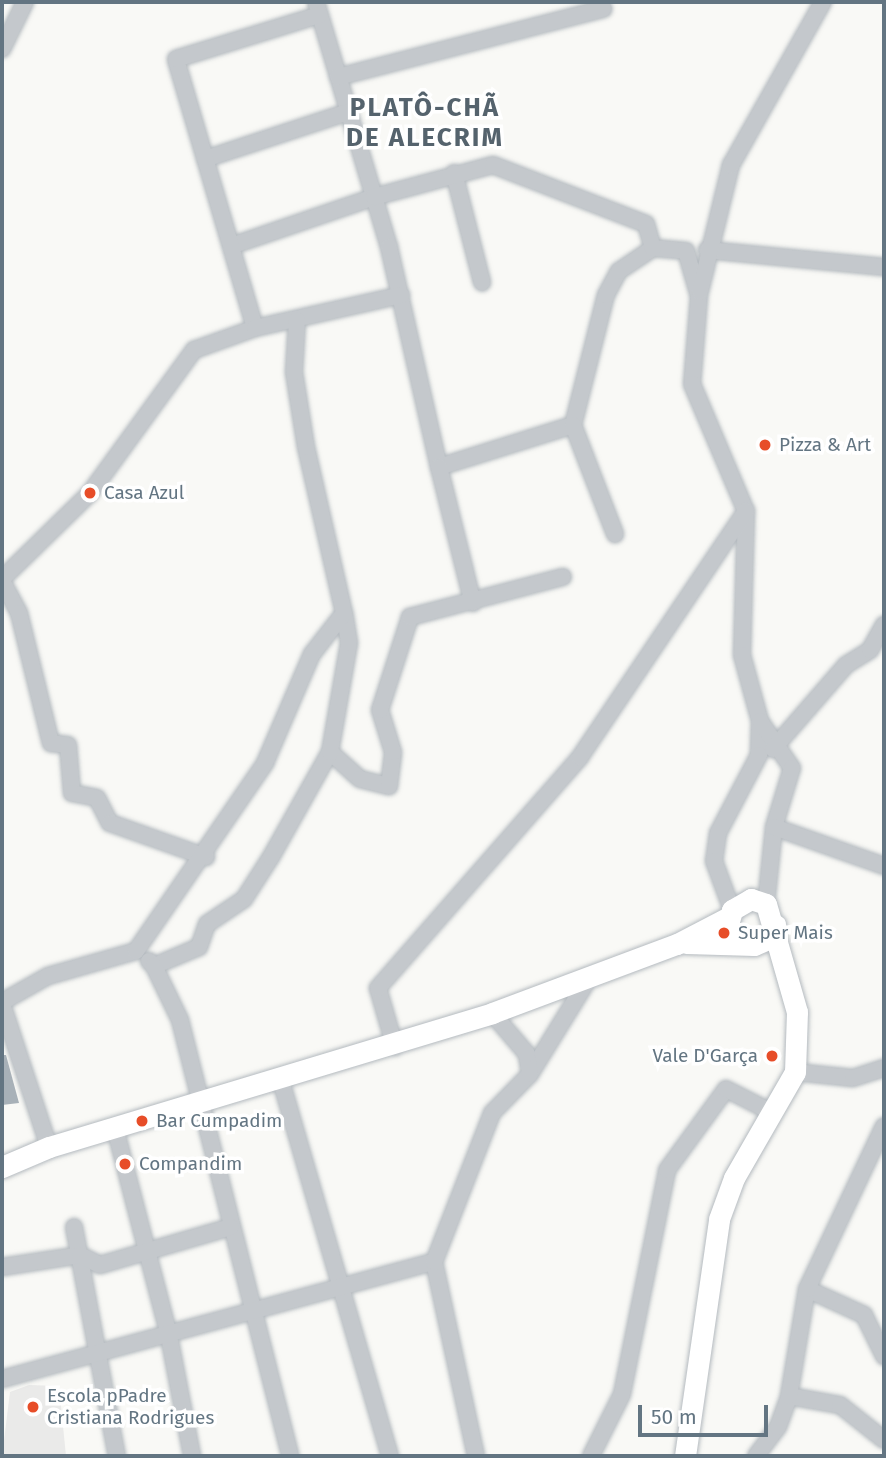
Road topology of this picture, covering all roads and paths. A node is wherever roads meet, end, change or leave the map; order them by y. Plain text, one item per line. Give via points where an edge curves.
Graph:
1 (25, 2) edge
2 (823, 2) edge
3 (317, 8) edge
4 (603, 9) dead end
5 (2, 48) edge
6 (338, 77) junction
7 (348, 112) junction
8 (205, 159) junction
9 (454, 173) junction
10 (374, 197) junction
11 (231, 246) junction
12 (653, 248) junction
13 (707, 250) junction
14 (884, 267) edge
15 (482, 282) dead end
16 (401, 295) junction
17 (699, 296) junction
18 (297, 320) junction
19 (255, 328) junction
20 (573, 425) junction
21 (439, 467) junction
22 (746, 511) junction
23 (615, 534) dead end
24 (563, 577) dead end
25 (2, 580) edge
26 (473, 603) junction
27 (344, 613) junction
28 (884, 625) edge
29 (877, 653) edge
30 (760, 721) junction
31 (780, 747) junction
32 (330, 752) junction
33 (760, 755) junction
34 (774, 827) junction
35 (206, 857) junction
36 (884, 866) edge
37 (766, 904) junction
38 (731, 913) junction
39 (775, 925) junction
40 (743, 943) junction
41 (677, 944) junction
42 (136, 951) junction
43 (155, 966) junction
44 (589, 978) junction
45 (788, 986) junction
46 (2, 1003) edge
47 (492, 1013) junction
48 (394, 1047) junction
49 (884, 1068) edge
50 (795, 1072) junction
51 (530, 1074) junction
52 (281, 1081) junction
53 (199, 1104) junction
54 (771, 1112) junction
55 (884, 1126) edge
56 (115, 1128) junction
57 (49, 1147) junction
58 (2, 1167) edge
59 (74, 1227) dead end
60 (231, 1227) junction
61 (80, 1255) junction
62 (148, 1255) junction
63 (434, 1262) junction
64 (2, 1267) edge
65 (345, 1286) junction
66 (807, 1289) junction
67 (252, 1308) junction
68 (169, 1336) junction
69 (103, 1355) junction
70 (884, 1356) edge
71 (2, 1379) edge
72 (789, 1395) junction
73 (884, 1440) edge
74 (117, 1456) edge
75 (192, 1456) edge
76 (290, 1456) edge
77 (390, 1456) edge
78 (476, 1456) edge
79 (591, 1456) edge
80 (685, 1456) edge
81 (756, 1456) edge

1 - 5 street
2 - 13 street via 731,165
3 - 6 street
3 - 8 street via 176,60
4 - 6 street
6 - 7 street
7 - 8 street
7 - 10 street
8 - 11 street
9 - 10 street
9 - 12 street via 493,165 646,224
9 - 15 street
10 - 11 street
10 - 16 street
11 - 19 street
12 - 17 street via 686,251
12 - 20 street via 619,271 606,295
13 - 14 street
13 - 17 street
16 - 18 street
16 - 21 street
17 - 22 street via 692,384
18 - 19 street
18 - 27 street via 294,373
19 - 25 street via 194,350 90,493
20 - 21 street
20 - 23 street
21 - 26 street
22 - 30 street via 742,655
22 - 48 street via 580,757 378,988
24 - 26 street
25 - 35 street via 19,613 51,743 68,745 72,793 97,798 110,823
26 - 32 street via 410,617 403,631 380,710 393,752 389,786 360,779
27 - 32 street via 349,643
27 - 35 street via 312,654 265,763
28 - 29 street
29 - 31 street via 846,665
30 - 31 street
30 - 33 street
31 - 33 street
31 - 34 street via 792,768
32 - 43 street via 244,899 212,918 199,947
33 - 38 street via 719,833 715,860
34 - 36 street
34 - 37 street
35 - 42 street
37 - 38 street via 751,899
37 - 39 street
38 - 40 street
38 - 41 street
39 - 40 street via 768,939
39 - 45 street
40 - 41 street
40 - 45 street
41 - 44 street
42 - 43 street
42 - 46 street via 48,976
43 - 53 street via 180,1020
44 - 47 street
44 - 51 street
45 - 50 street via 797,1012
46 - 57 street
47 - 48 street
47 - 51 street via 527,1054
48 - 52 street
49 - 50 street via 853,1077
50 - 54 street
51 - 63 street via 492,1113
52 - 53 street
52 - 65 street
53 - 56 street
53 - 60 street
54 - 79 street via 726,1090 667,1170 622,1394
54 - 80 street via 719,1219
55 - 66 street
56 - 57 street
56 - 62 street
57 - 58 street
59 - 61 street
60 - 62 street via 167,1242
60 - 67 street
61 - 62 street via 100,1265
61 - 64 street
61 - 69 street
62 - 68 street
63 - 65 street
63 - 78 street
65 - 67 street
65 - 77 street
66 - 70 street via 864,1315
66 - 72 street
67 - 68 street
67 - 76 street
68 - 69 street
68 - 75 street
69 - 71 street
69 - 74 street
72 - 73 street via 840,1405
72 - 81 street via 778,1427

